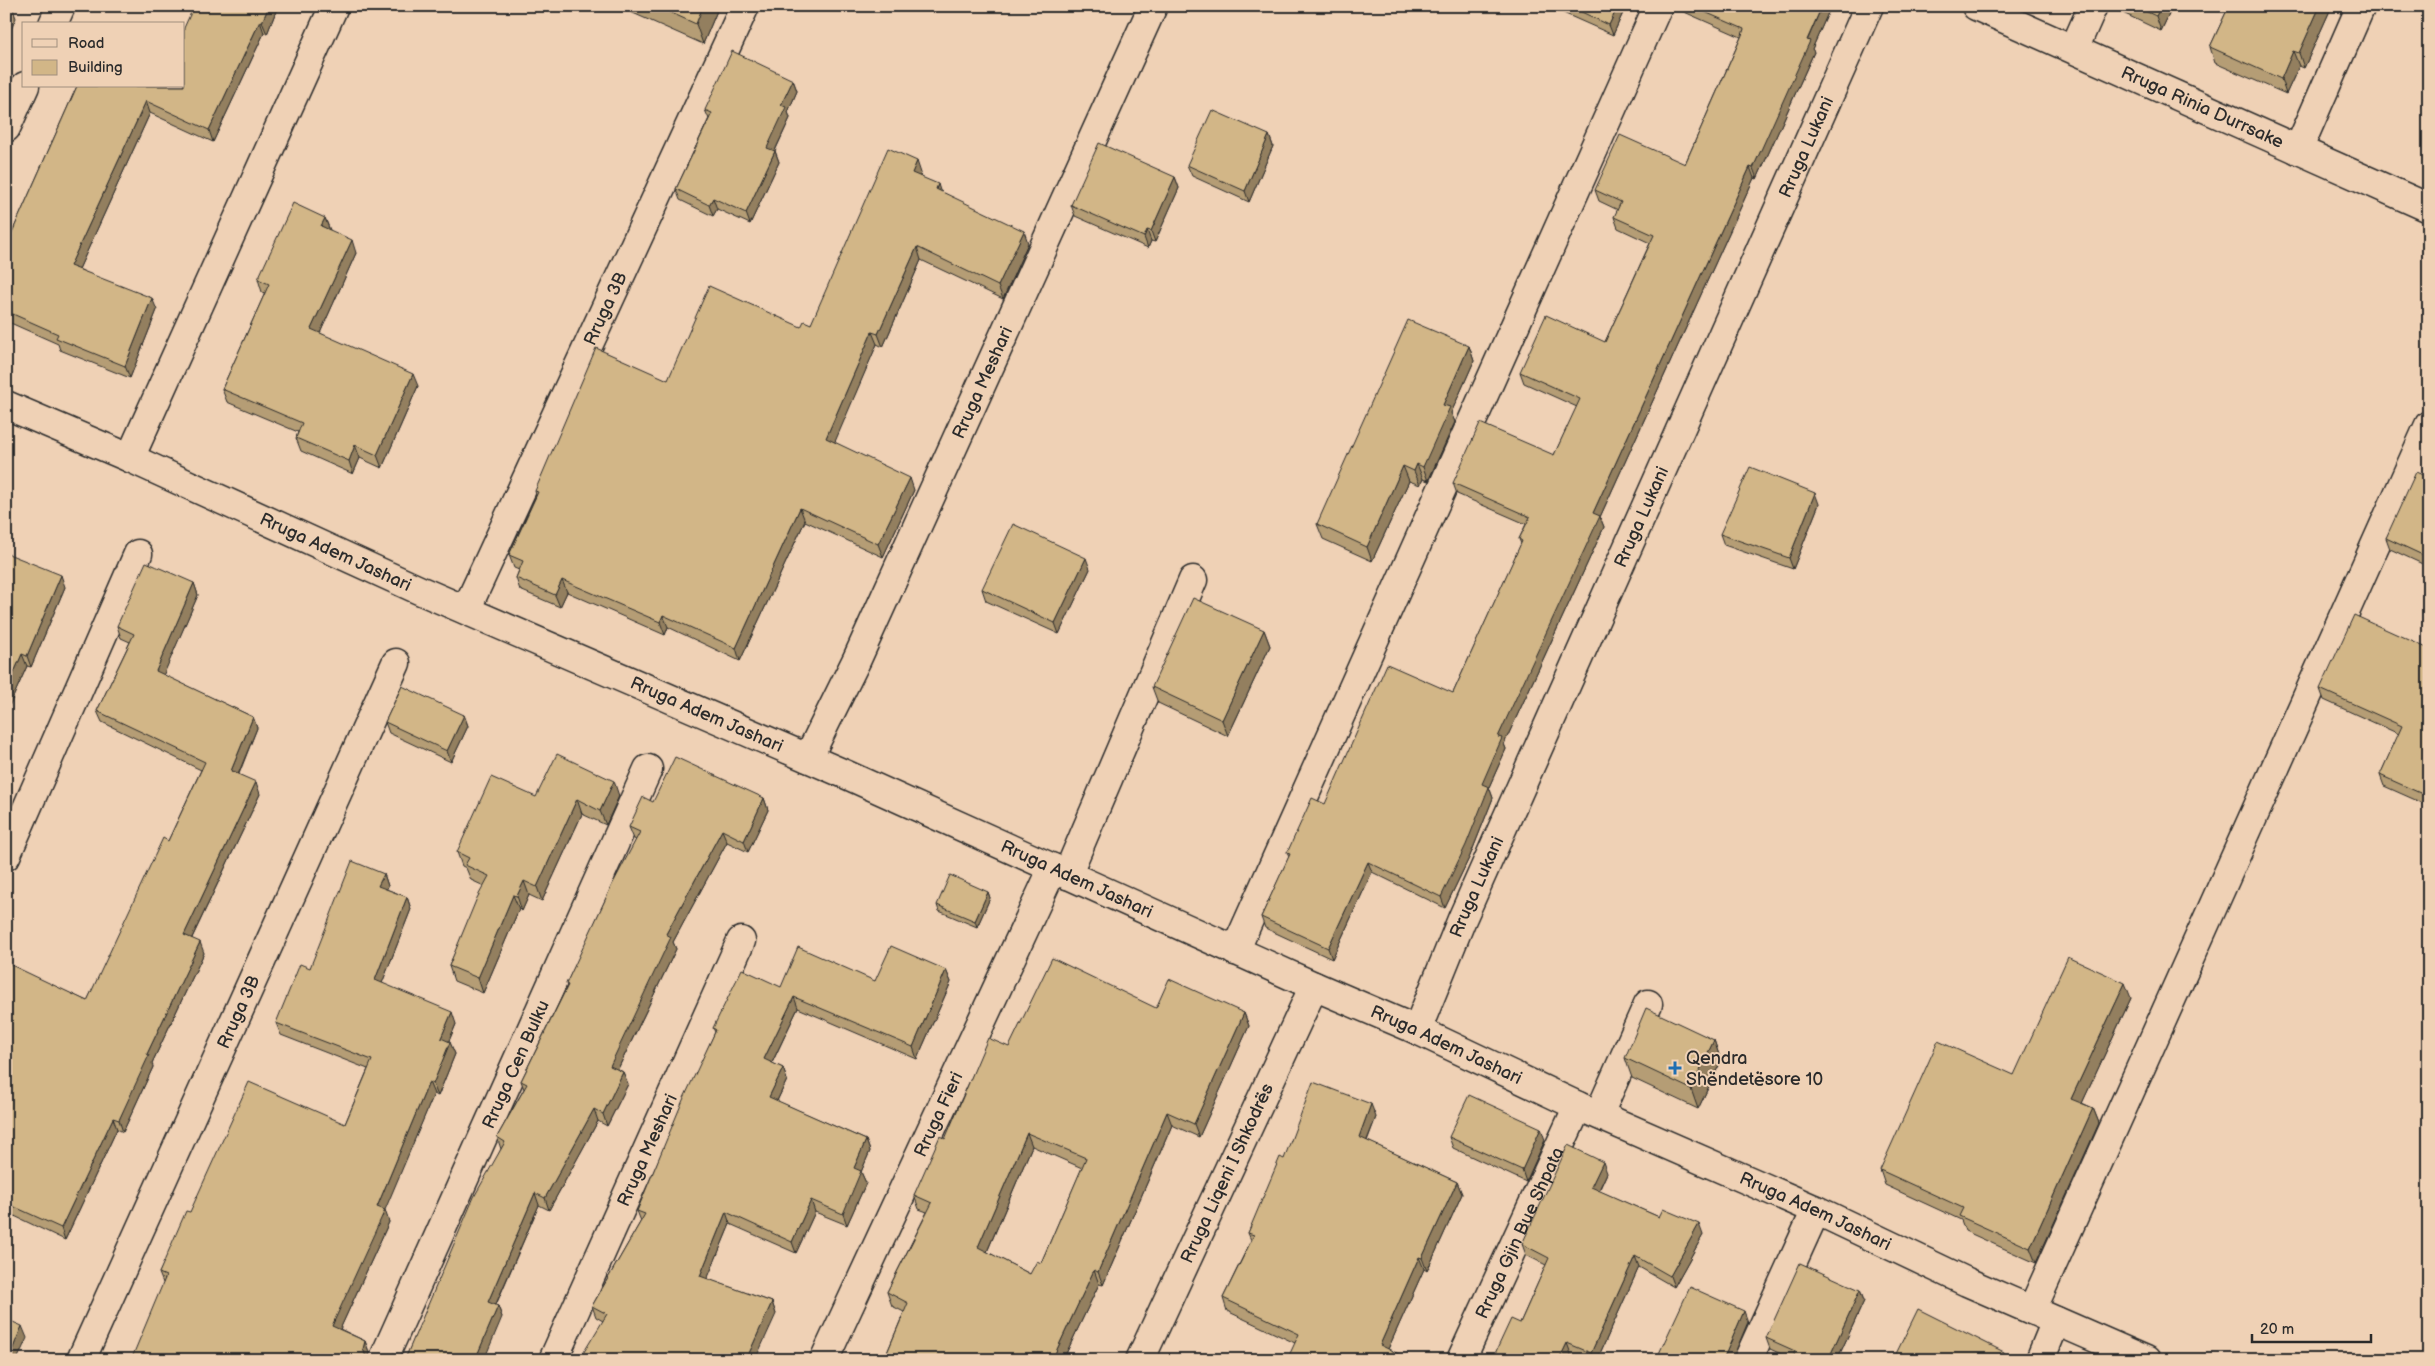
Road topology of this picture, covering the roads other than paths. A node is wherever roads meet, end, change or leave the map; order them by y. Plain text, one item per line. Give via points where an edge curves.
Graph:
1 (61, 6) edge
2 (334, 6) edge
3 (745, 6) edge
4 (1153, 6) edge
5 (1658, 6) edge
6 (1869, 6) edge
7 (1976, 6) edge
8 (2093, 6) edge
9 (2361, 6) edge
10 (54, 22) edge
11 (2074, 49) junction
12 (24, 88) edge
13 (6, 128) edge
14 (2298, 150) junction
15 (2429, 208) edge
16 (6, 405) edge
17 (2429, 425) edge
18 (130, 458) junction
19 (138, 554) dead end
20 (1193, 580) dead end
21 (466, 610) junction
22 (396, 663) dead end
23 (808, 758) junction
24 (648, 769) dead end
25 (6, 856) edge
26 (1060, 872) junction
27 (741, 941) dead end
28 (1236, 951) junction
29 (1314, 986) junction
30 (1648, 1004) dead end
31 (1418, 1030) junction
32 (1589, 1110) junction
33 (1816, 1210) junction
34 (2032, 1310) junction
35 (2056, 1321) junction
36 (81, 1360) edge
37 (383, 1360) edge
38 (553, 1360) edge
39 (824, 1360) edge
40 (1140, 1360) edge
41 (1462, 1360) edge
42 (1748, 1360) edge
43 (2040, 1360) edge
44 (2146, 1360) edge

1 - 10 street
2 - 18 street
3 - 21 street, Rruga 3B
4 - 23 street, Rruga Meshari via 857,659
5 - 28 street
6 - 31 street, Rruga Lukani via 1466,909
7 - 11 street, Rruga Rinia Durrsake
8 - 11 street
9 - 14 street
11 - 14 street, Rruga Rinia Durrsake
12 - 13 street
14 - 15 street, Rruga Rinia Durrsake
16 - 18 street, Rruga Adem Jashari
17 - 34 street
18 - 21 street, Rruga Adem Jashari
19 - 25 street
20 - 26 street, Rruga Fieri
21 - 23 street, Rruga Adem Jashari
22 - 36 street, Rruga 3B
23 - 26 street, Rruga Adem Jashari
24 - 37 street, Rruga Cen Bulku
26 - 28 street, Rruga Adem Jashari
26 - 39 street, Rruga Fieri
27 - 38 street, Rruga Meshari
28 - 29 street, Rruga Adem Jashari
29 - 31 street, Rruga Adem Jashari
29 - 40 street, Rruga Liqeni I Shkodrës
30 - 32 street, Rruga Gjin Bue Shpata
31 - 32 street, Rruga Adem Jashari
32 - 33 street, Rruga Adem Jashari
32 - 41 street, Rruga Gjin Bue Shpata
33 - 34 street, Rruga Adem Jashari
33 - 42 street
34 - 35 street, Rruga Adem Jashari
35 - 43 street
35 - 44 street, Rruga Adem Jashari

